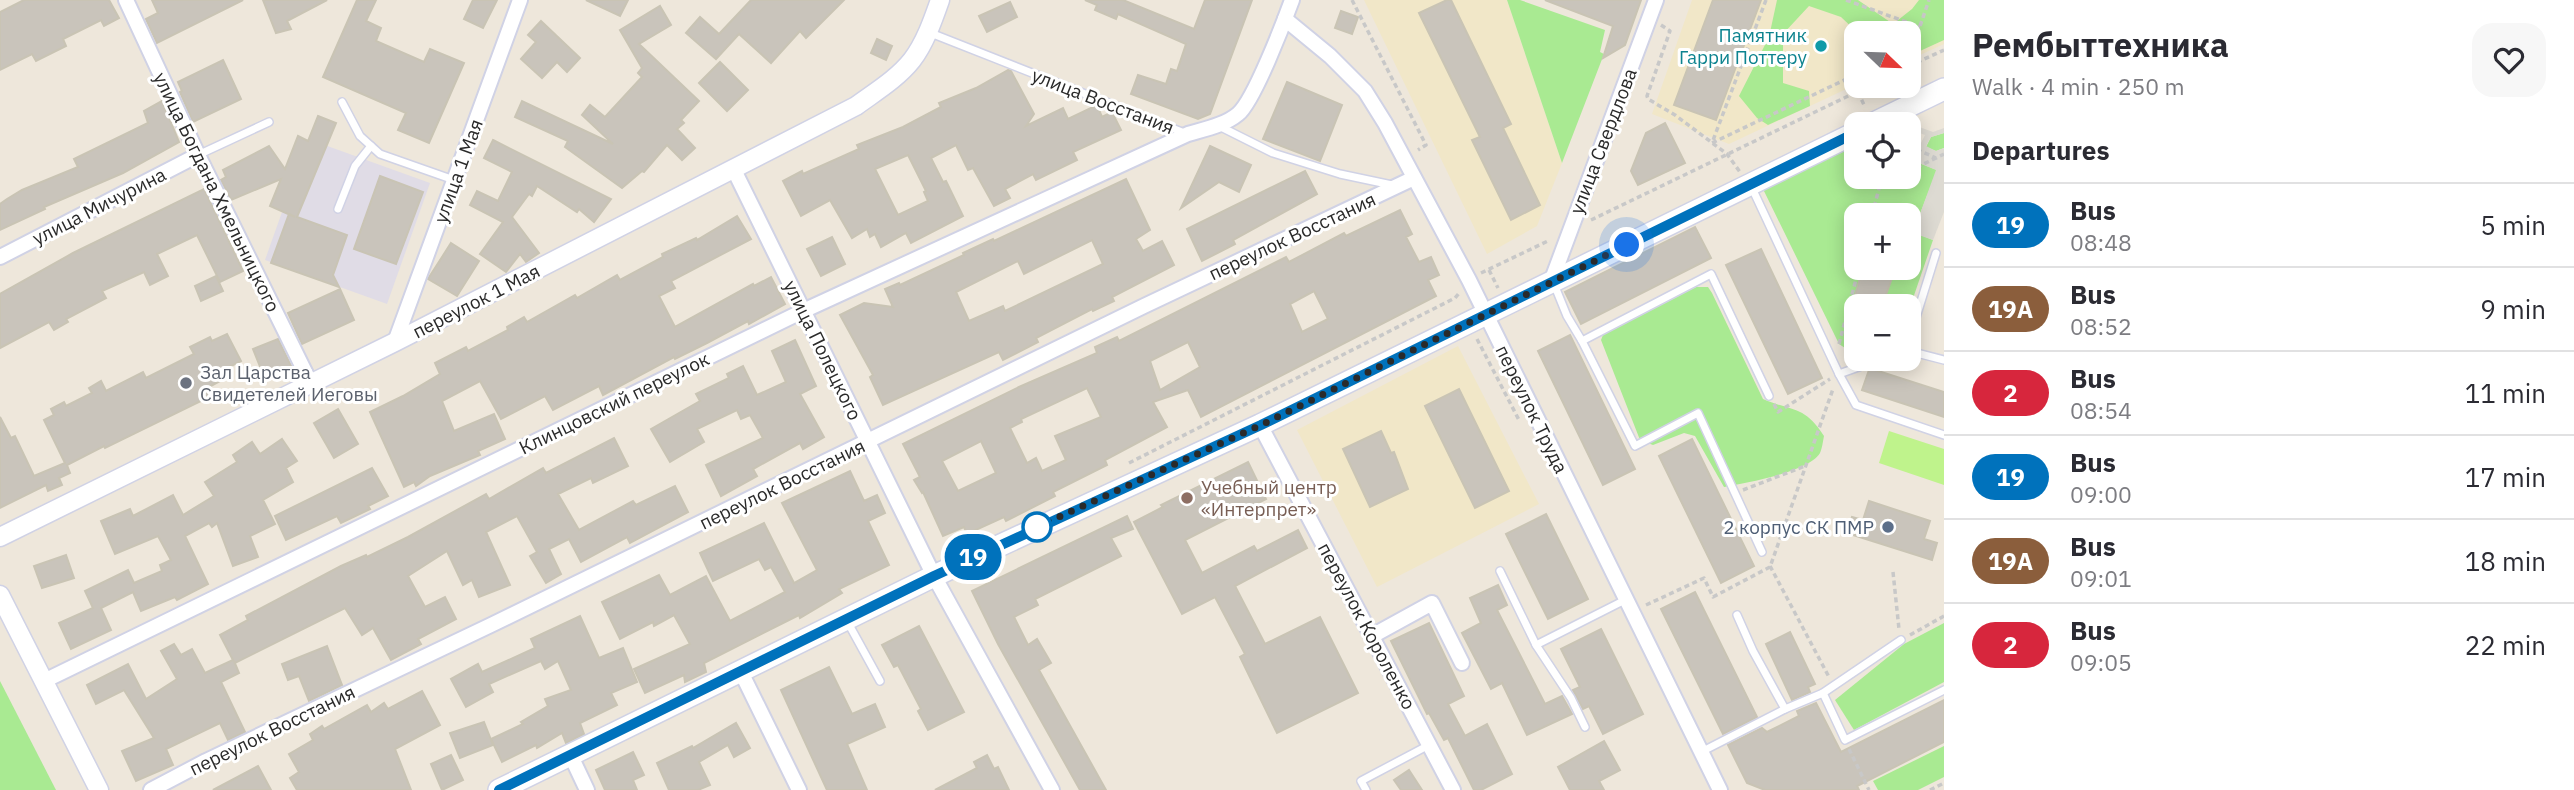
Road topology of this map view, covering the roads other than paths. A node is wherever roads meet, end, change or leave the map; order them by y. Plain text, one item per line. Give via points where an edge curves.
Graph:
1 (126, 0) edge
2 (520, 0) edge
3 (940, 0) edge
4 (1292, 0) edge
5 (1656, 0) edge
6 (1285, 19) junction
7 (928, 32) junction
8 (1944, 89) edge
9 (342, 102) dead end
10 (1897, 112) edge
11 (269, 122) dead end
12 (1217, 125) junction
13 (1188, 134) junction
14 (1844, 138) edge
15 (371, 146) junction
16 (198, 155) junction
17 (733, 168) junction
18 (1414, 178) junction
19 (454, 180) junction
20 (1749, 185) junction
21 (1396, 186) junction
22 (338, 209) dead end
23 (1936, 253) dead end
24 (0, 257) edge
25 (1552, 282) junction
26 (1921, 301) edge
27 (803, 311) junction
28 (1486, 314) junction
29 (1582, 341) junction
30 (395, 342) junction
31 (1921, 354) edge
32 (1944, 360) edge
33 (1847, 371) edge
34 (1839, 374) junction
35 (310, 384) junction
36 (1769, 397) road end
37 (1261, 425) junction
38 (1944, 435) edge
39 (868, 442) junction
40 (0, 537) edge
41 (1762, 552) road end
42 (1500, 571) dead end
43 (934, 576) junction
44 (0, 595) edge
45 (1625, 600) junction
46 (1737, 615) dead end
47 (847, 621) junction
48 (1373, 636) junction
49 (1901, 640) road end
50 (1536, 645) junction
51 (1462, 663) dead end
52 (741, 672) junction
53 (44, 681) junction
54 (880, 681) dead end
55 (1944, 690) edge
56 (1823, 693) junction
57 (1785, 709) junction
58 (1585, 727) dead end
59 (1429, 744) junction
60 (1701, 752) junction
61 (570, 754) junction
62 (99, 790) edge
63 (151, 790) edge
64 (499, 790) edge
65 (587, 790) edge
66 (799, 790) edge
67 (1052, 790) edge
68 (1366, 790) edge
69 (1453, 790) edge
70 (1720, 790) edge

1 - 16 street, улица Богдана Хмельницкого
2 - 19 street, улица 1 Мая
3 - 7 street, переулок 1 Мая
4 - 6 street, улица Восстания
5 - 25 street, улица Свердлова
6 - 12 street, улица Восстания via 1240,113
6 - 18 street, переулок Труда via 1365,91
7 - 13 lane, улица Восстания
7 - 17 street, переулок 1 Мая via 912,60 856,106
8 - 10 main road
9 - 15 lane via 360,136
11 - 16 lane
12 - 13 street, улица Восстания
12 - 21 lane via 1273,153
13 - 27 street, Клинцовский переулок
14 - 20 main road
15 - 19 lane via 380,154
15 - 22 lane via 355,166
16 - 24 street, улица Мичурина
16 - 35 street, улица Богдана Хмельницкого
17 - 27 street, улица Полецкого
17 - 30 street, переулок 1 Мая
18 - 21 street, переулок Восстания
18 - 28 street, переулок Труда
19 - 30 street, улица 1 Мая
20 - 25 main road
20 - 34 lane
21 - 39 street, переулок Восстания
23 - 26 lane
25 - 28 main road
25 - 29 lane
27 - 39 street, улица Полецкого
27 - 53 street, Клинцовский переулок
28 - 37 main road
28 - 45 street, переулок Труда
29 - 36 lane via 1711,274
29 - 41 lane via 1635,446 1698,413
30 - 35 street, переулок 1 Мая
31 - 32 lane
33 - 34 lane
34 - 38 lane via 1856,405
35 - 40 street, переулок 1 Мая
37 - 43 main road
37 - 48 street, переулок Короленко
39 - 43 street, улица Полецкого
39 - 63 street, переулок Восстания
42 - 50 lane
43 - 47 main road
43 - 67 street, улица Полецкого
44 - 53 street
45 - 50 lane
45 - 60 street, переулок Труда
46 - 57 lane
47 - 52 main road
47 - 54 lane
48 - 51 street via 1432,603
48 - 59 street, переулок Короленко
49 - 56 lane
50 - 58 lane
52 - 61 main road
52 - 66 street
53 - 62 street
55 - 56 lane via 1845,740
56 - 57 lane
57 - 60 lane
59 - 68 lane via 1361,782
59 - 69 street, переулок Короленко
60 - 70 street, переулок Труда
61 - 64 main road
61 - 65 street

